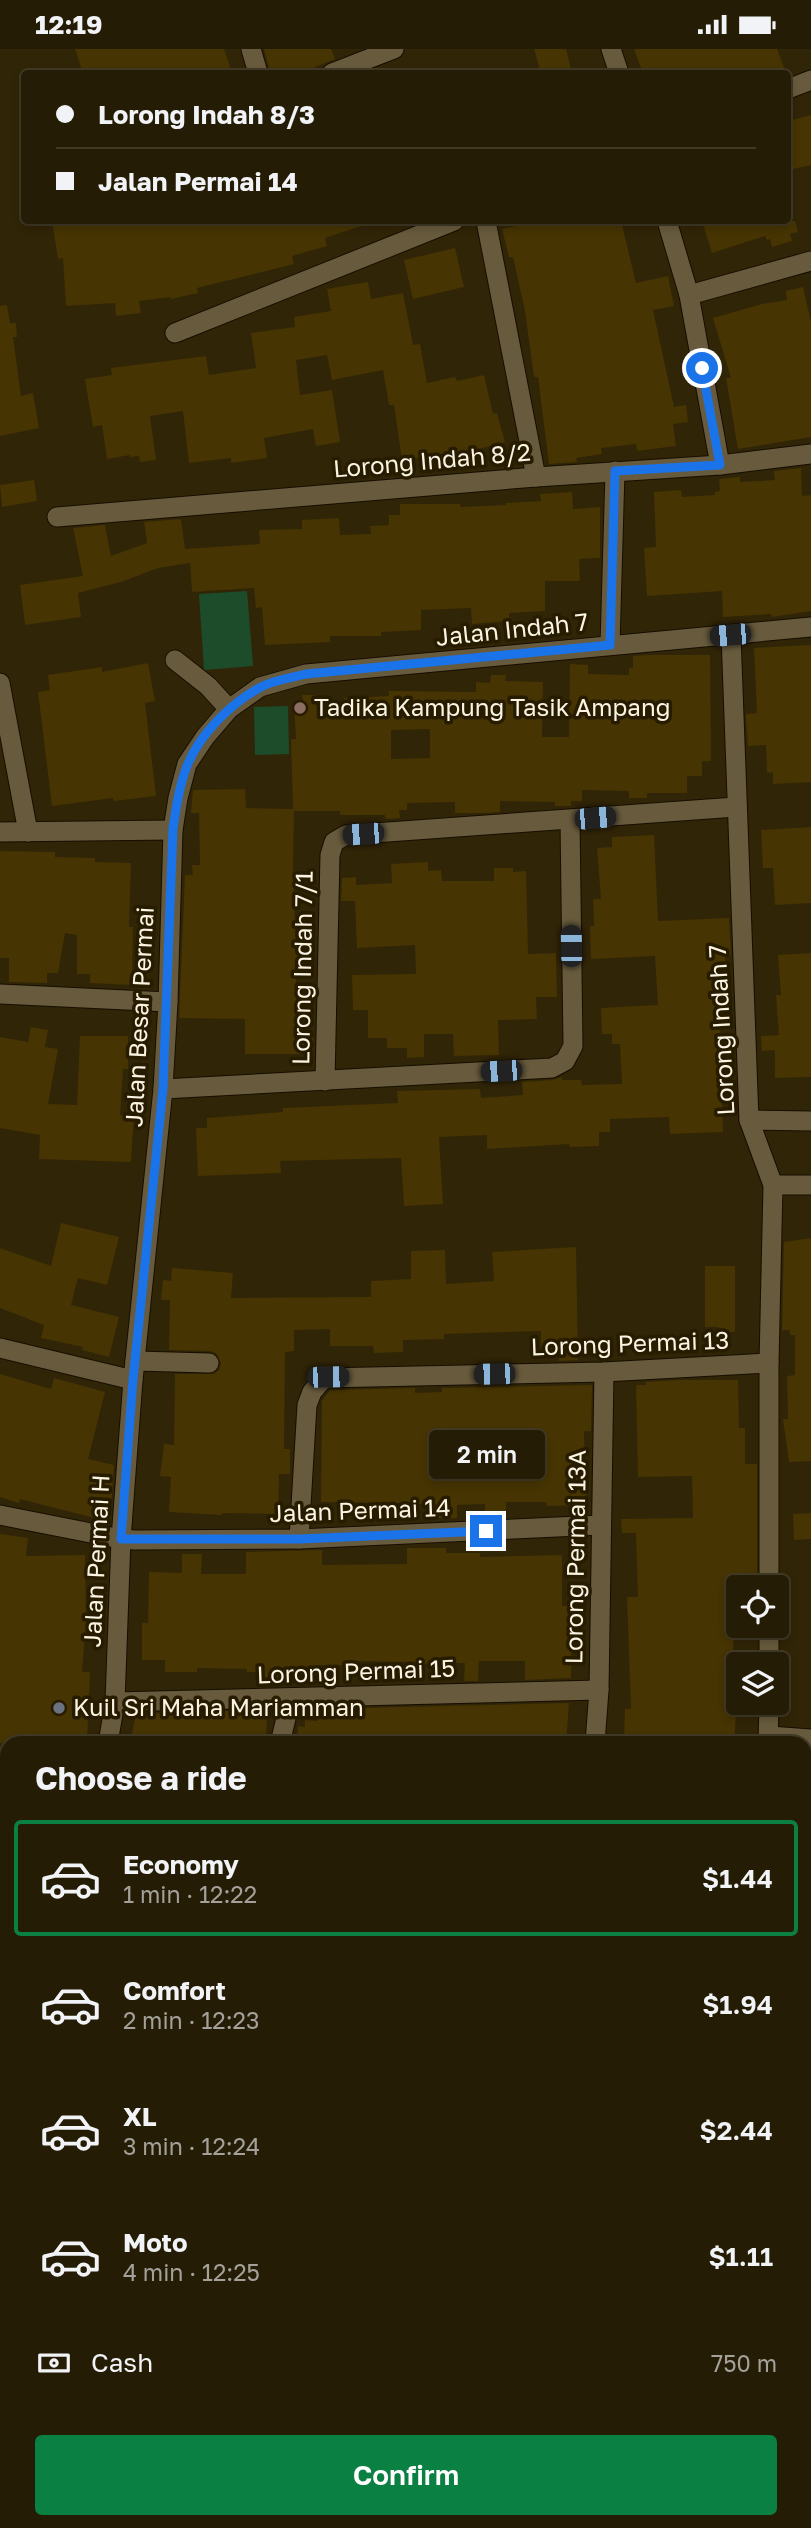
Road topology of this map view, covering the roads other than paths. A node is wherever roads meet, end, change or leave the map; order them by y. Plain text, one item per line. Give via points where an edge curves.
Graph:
1 (251, 49) edge
2 (394, 49) edge
3 (611, 49) edge
4 (257, 70) edge
5 (340, 70) edge
6 (618, 70) edge
7 (811, 80) edge
8 (791, 88) edge
9 (447, 224) edge
10 (487, 224) edge
11 (668, 224) edge
12 (811, 261) edge
13 (689, 295) junction
14 (175, 333) dead end
15 (811, 454) edge
16 (720, 465) junction
17 (615, 471) junction
18 (536, 477) junction
19 (57, 517) dead end
20 (811, 628) edge
21 (730, 635) junction
22 (610, 645) junction
23 (175, 660) dead end
24 (0, 683) edge
25 (260, 687) joint
26 (229, 709) junction
27 (736, 807) junction
28 (570, 820) junction
29 (173, 829) junction
30 (0, 832) edge
31 (28, 832) junction
32 (0, 994) edge
33 (168, 1002) junction
34 (325, 1081) junction
35 (163, 1089) junction
36 (749, 1120) junction
37 (811, 1121) edge
38 (773, 1185) junction
39 (810, 1185) edge
40 (0, 1348) edge
41 (209, 1363) dead end
42 (769, 1363) junction
43 (134, 1371) junction
44 (604, 1372) junction
45 (0, 1515) edge
46 (601, 1525) junction
47 (121, 1539) junction
48 (299, 1539) junction
49 (769, 1575) edge
50 (598, 1690) junction
51 (291, 1698) junction
52 (116, 1702) junction
53 (769, 1715) edge
54 (109, 1736) edge
55 (282, 1736) edge
56 (595, 1736) edge
57 (768, 1736) edge

1 - 4 street
2 - 5 street
3 - 6 street
7 - 8 street
9 - 14 street
10 - 18 street
11 - 13 street
12 - 13 street
13 - 16 street
15 - 16 street, Lorong Indah 8/2
16 - 17 street, Lorong Indah 8/2
17 - 18 street, Lorong Indah 8/2
17 - 22 street
18 - 19 street, Lorong Indah 8/2
20 - 21 street, Jalan Indah 7
21 - 22 street, Jalan Indah 7
21 - 27 street, Lorong Indah 7
22 - 25 street, Jalan Indah 7 via 306,674
23 - 26 street
24 - 31 street
25 - 26 street, Jalan Besar Permai
26 - 29 street, Jalan Besar Permai via 187,764
27 - 28 street, Lorong Indah 7/1
27 - 36 street, Lorong Indah 7
28 - 34 street, Lorong Indah 7/1 via 346,835 334,842 330,855
28 - 34 street via 573,1045 565,1061 552,1069
29 - 31 street
29 - 33 street, Jalan Besar Permai
30 - 31 street
32 - 33 street
33 - 35 street, Jalan Besar Permai
34 - 35 street
35 - 43 street, Jalan Besar Permai
36 - 37 street
36 - 38 street, Lorong Indah 7
38 - 39 street
38 - 42 street, Lorong Indah 7
40 - 43 street
41 - 43 street
42 - 44 street, Lorong Permai 13
42 - 49 street, Lorong Indah 7
43 - 47 street, Jalan Permai H
44 - 46 street, Lorong Permai 13A
44 - 48 street, Lorong Permai 13 via 324,1378 307,1405
45 - 47 street, Jalan Permai 14
46 - 48 street, Jalan Permai 14
46 - 50 street, Lorong Permai 13A
47 - 48 street, Jalan Permai 14
47 - 52 street, Jalan Permai H
50 - 51 street, Lorong Permai 15
50 - 56 street, Lorong Permai 13A
51 - 52 street, Lorong Permai 15
51 - 55 street
52 - 54 street, Jalan Permai H
53 - 57 street

